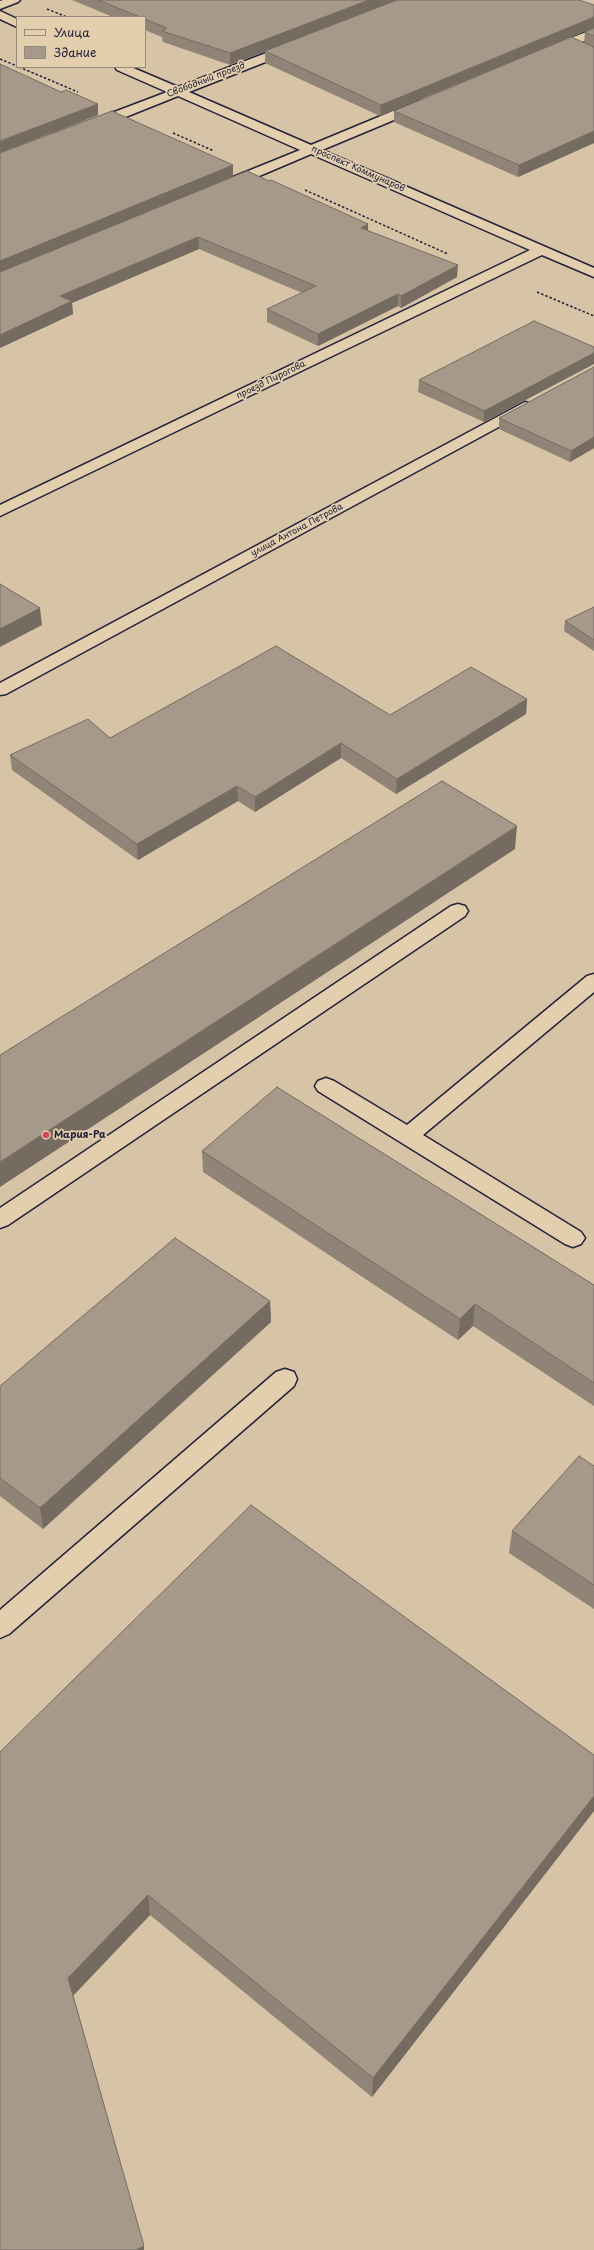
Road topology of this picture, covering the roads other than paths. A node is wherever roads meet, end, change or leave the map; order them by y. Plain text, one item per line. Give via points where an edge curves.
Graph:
1 (14, 0) edge
2 (0, 5) edge
3 (0, 16) edge
4 (16, 23) edge
5 (594, 33) edge
6 (302, 43) edge
7 (568, 43) junction
8 (588, 50) edge
9 (539, 55) edge
10 (122, 68) edge
11 (178, 91) junction
12 (430, 101) edge
13 (81, 129) edge
14 (312, 149) junction
15 (217, 189) edge
16 (542, 250) junction
17 (594, 273) edge
18 (538, 400) edge
19 (0, 510) edge
20 (0, 690) edge
21 (458, 911) dead end
22 (594, 981) edge
23 (326, 1086) dead end
24 (408, 1136) junction
25 (0, 1219) edge
26 (573, 1238) dead end
27 (285, 1380) dead end
28 (0, 1626) edge

1 - 2 street
3 - 4 street
5 - 7 street
6 - 11 street, Свободный проезд
7 - 8 street
7 - 9 street
10 - 11 street, проспект Коммунаров
11 - 13 street, Свободный проезд
11 - 14 street, проспект Коммунаров
12 - 14 street
14 - 15 street
14 - 16 street, проспект Коммунаров
16 - 17 street, проспект Коммунаров
16 - 19 street, проезд Пирогова
18 - 20 street, улица Антона Петрова
21 - 25 street
22 - 24 street
23 - 24 street
24 - 26 street
27 - 28 street

